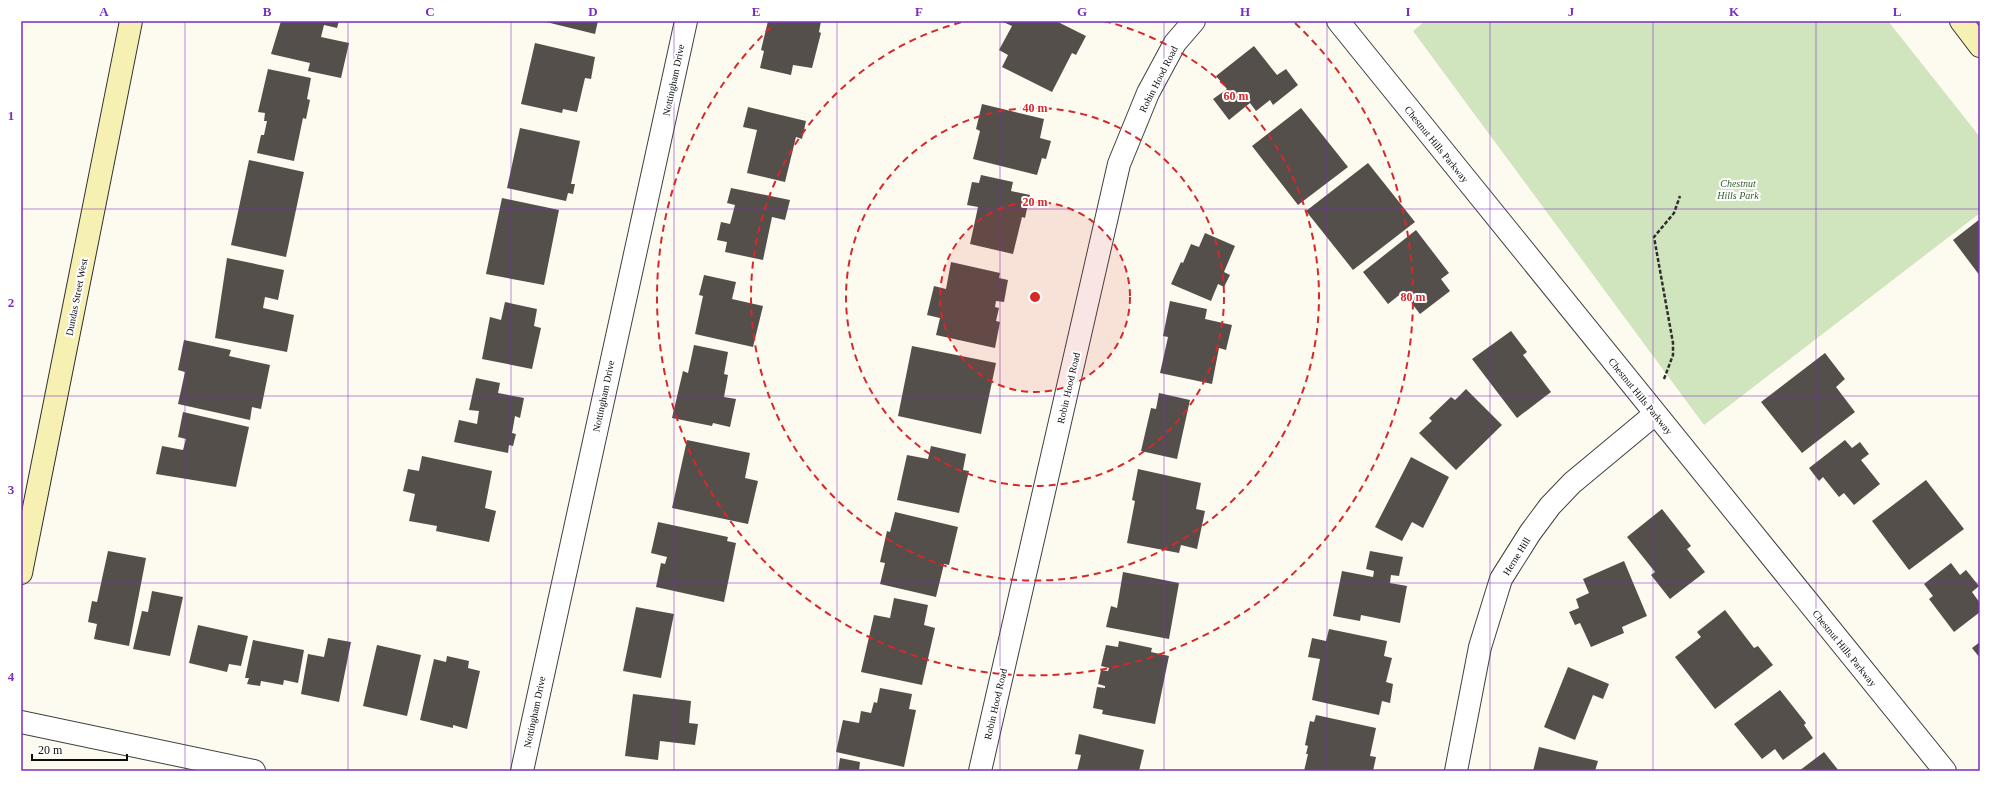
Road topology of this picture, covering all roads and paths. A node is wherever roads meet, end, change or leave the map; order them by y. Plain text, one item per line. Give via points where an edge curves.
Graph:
1 (131, 21) edge
2 (686, 21) edge
3 (1194, 21) edge
4 (1338, 21) edge
5 (1961, 21) edge
6 (1980, 46) edge
7 (1680, 196) dead end
8 (1655, 414) junction
9 (21, 573) edge
10 (21, 722) edge
11 (254, 771) edge
12 (522, 771) edge
13 (980, 771) edge
14 (1456, 771) edge
15 (1945, 771) edge

1 - 9 main road, Dundas Street West
2 - 12 street, Nottingham Drive
3 - 13 street, Robin Hood Road via 1175,43 1148,93 1119,164
4 - 8 street, Chestnut Hills Parkway
5 - 6 main road
7 - 8 path via 1674,213 1654,237 1674,352
8 - 14 street, Herne Hill via 1572,483 1550,506 1501,579 1480,647
8 - 15 street, Chestnut Hills Parkway
10 - 11 street

